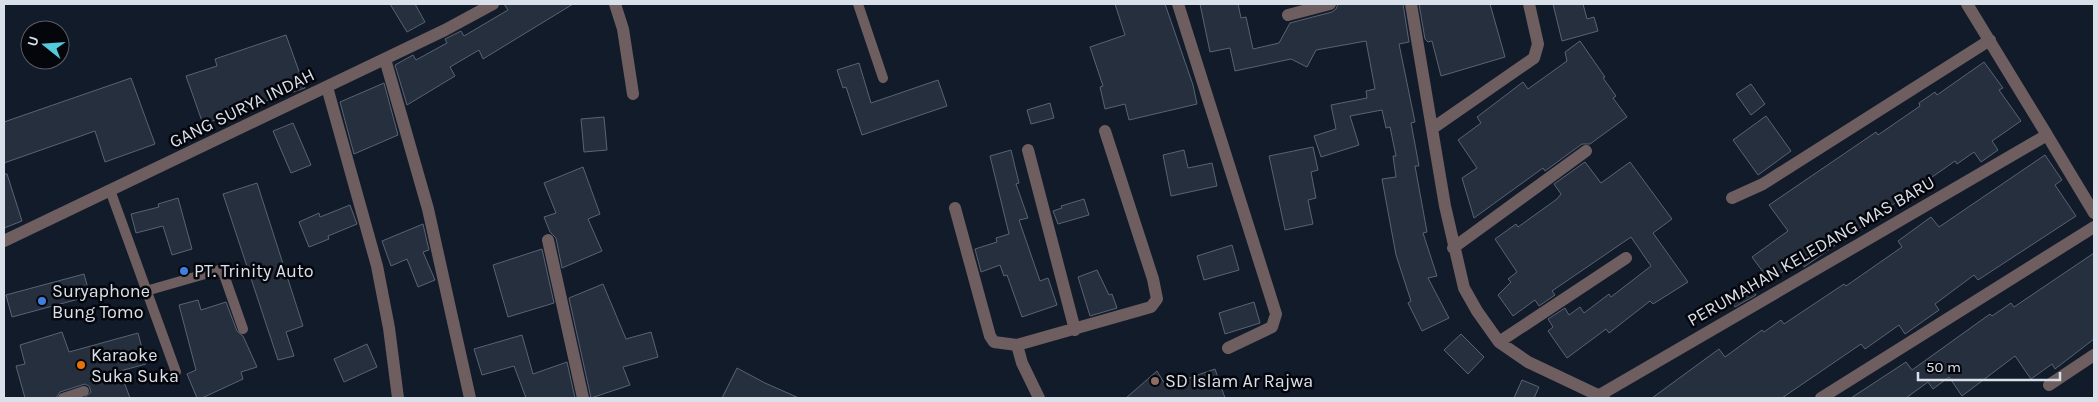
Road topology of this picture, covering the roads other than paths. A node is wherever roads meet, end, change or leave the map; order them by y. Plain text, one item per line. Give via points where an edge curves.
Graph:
1 (493, 4) edge
2 (615, 4) edge
3 (858, 4) edge
4 (1178, 4) edge
5 (1330, 4) edge
6 (1411, 4) edge
7 (1530, 4) edge
8 (1967, 4) edge
9 (1288, 15) dead end
10 (1990, 40) junction
11 (385, 59) junction
12 (883, 78) dead end
13 (327, 87) junction
14 (633, 94) dead end
15 (1433, 128) junction
16 (1106, 131) dead end
17 (2047, 135) junction
18 (1028, 150) dead end
19 (1586, 150) dead end
20 (110, 190) junction
21 (1732, 198) dead end
22 (955, 208) dead end
23 (2094, 213) edge
24 (2094, 228) edge
25 (548, 240) dead end
26 (4, 241) edge
27 (1453, 248) junction
28 (1626, 258) dead end
29 (146, 291) junction
30 (243, 329) dead end
31 (1075, 330) junction
32 (1499, 342) junction
33 (1017, 345) junction
34 (1228, 348) dead end
35 (2094, 355) edge
36 (176, 372) dead end
37 (2049, 384) dead end
38 (84, 391) dead end
39 (1601, 397) edge
40 (63, 398) edge
41 (398, 398) edge
42 (470, 398) edge
43 (583, 398) edge
44 (1039, 398) edge
45 (1820, 398) edge

1 - 11 street, GANG SURYA INDAH
2 - 14 street via 623,29
3 - 12 lane
4 - 34 street via 1276,314 1272,327
5 - 9 street
6 - 15 street
7 - 15 street via 1538,44 1534,58
8 - 10 street
10 - 17 street
10 - 21 street via 1763,184
11 - 13 street, GANG SURYA INDAH
11 - 42 street via 428,209
13 - 20 street, GANG SURYA INDAH
13 - 41 street via 377,266
15 - 27 street
16 - 31 street via 1157,299 1150,307
17 - 23 street
17 - 39 street, PERUMAHAN KELEDANG MAS BARU
18 - 31 street
19 - 27 street
20 - 26 street, GANG SURYA INDAH
20 - 29 lane
22 - 33 street via 990,336 994,342
24 - 45 street
25 - 43 street
27 - 32 street via 1464,288
28 - 32 street
29 - 30 lane via 219,270 223,272
29 - 36 lane
31 - 33 street
32 - 39 street via 1528,362
33 - 44 street
35 - 37 street
38 - 40 lane

